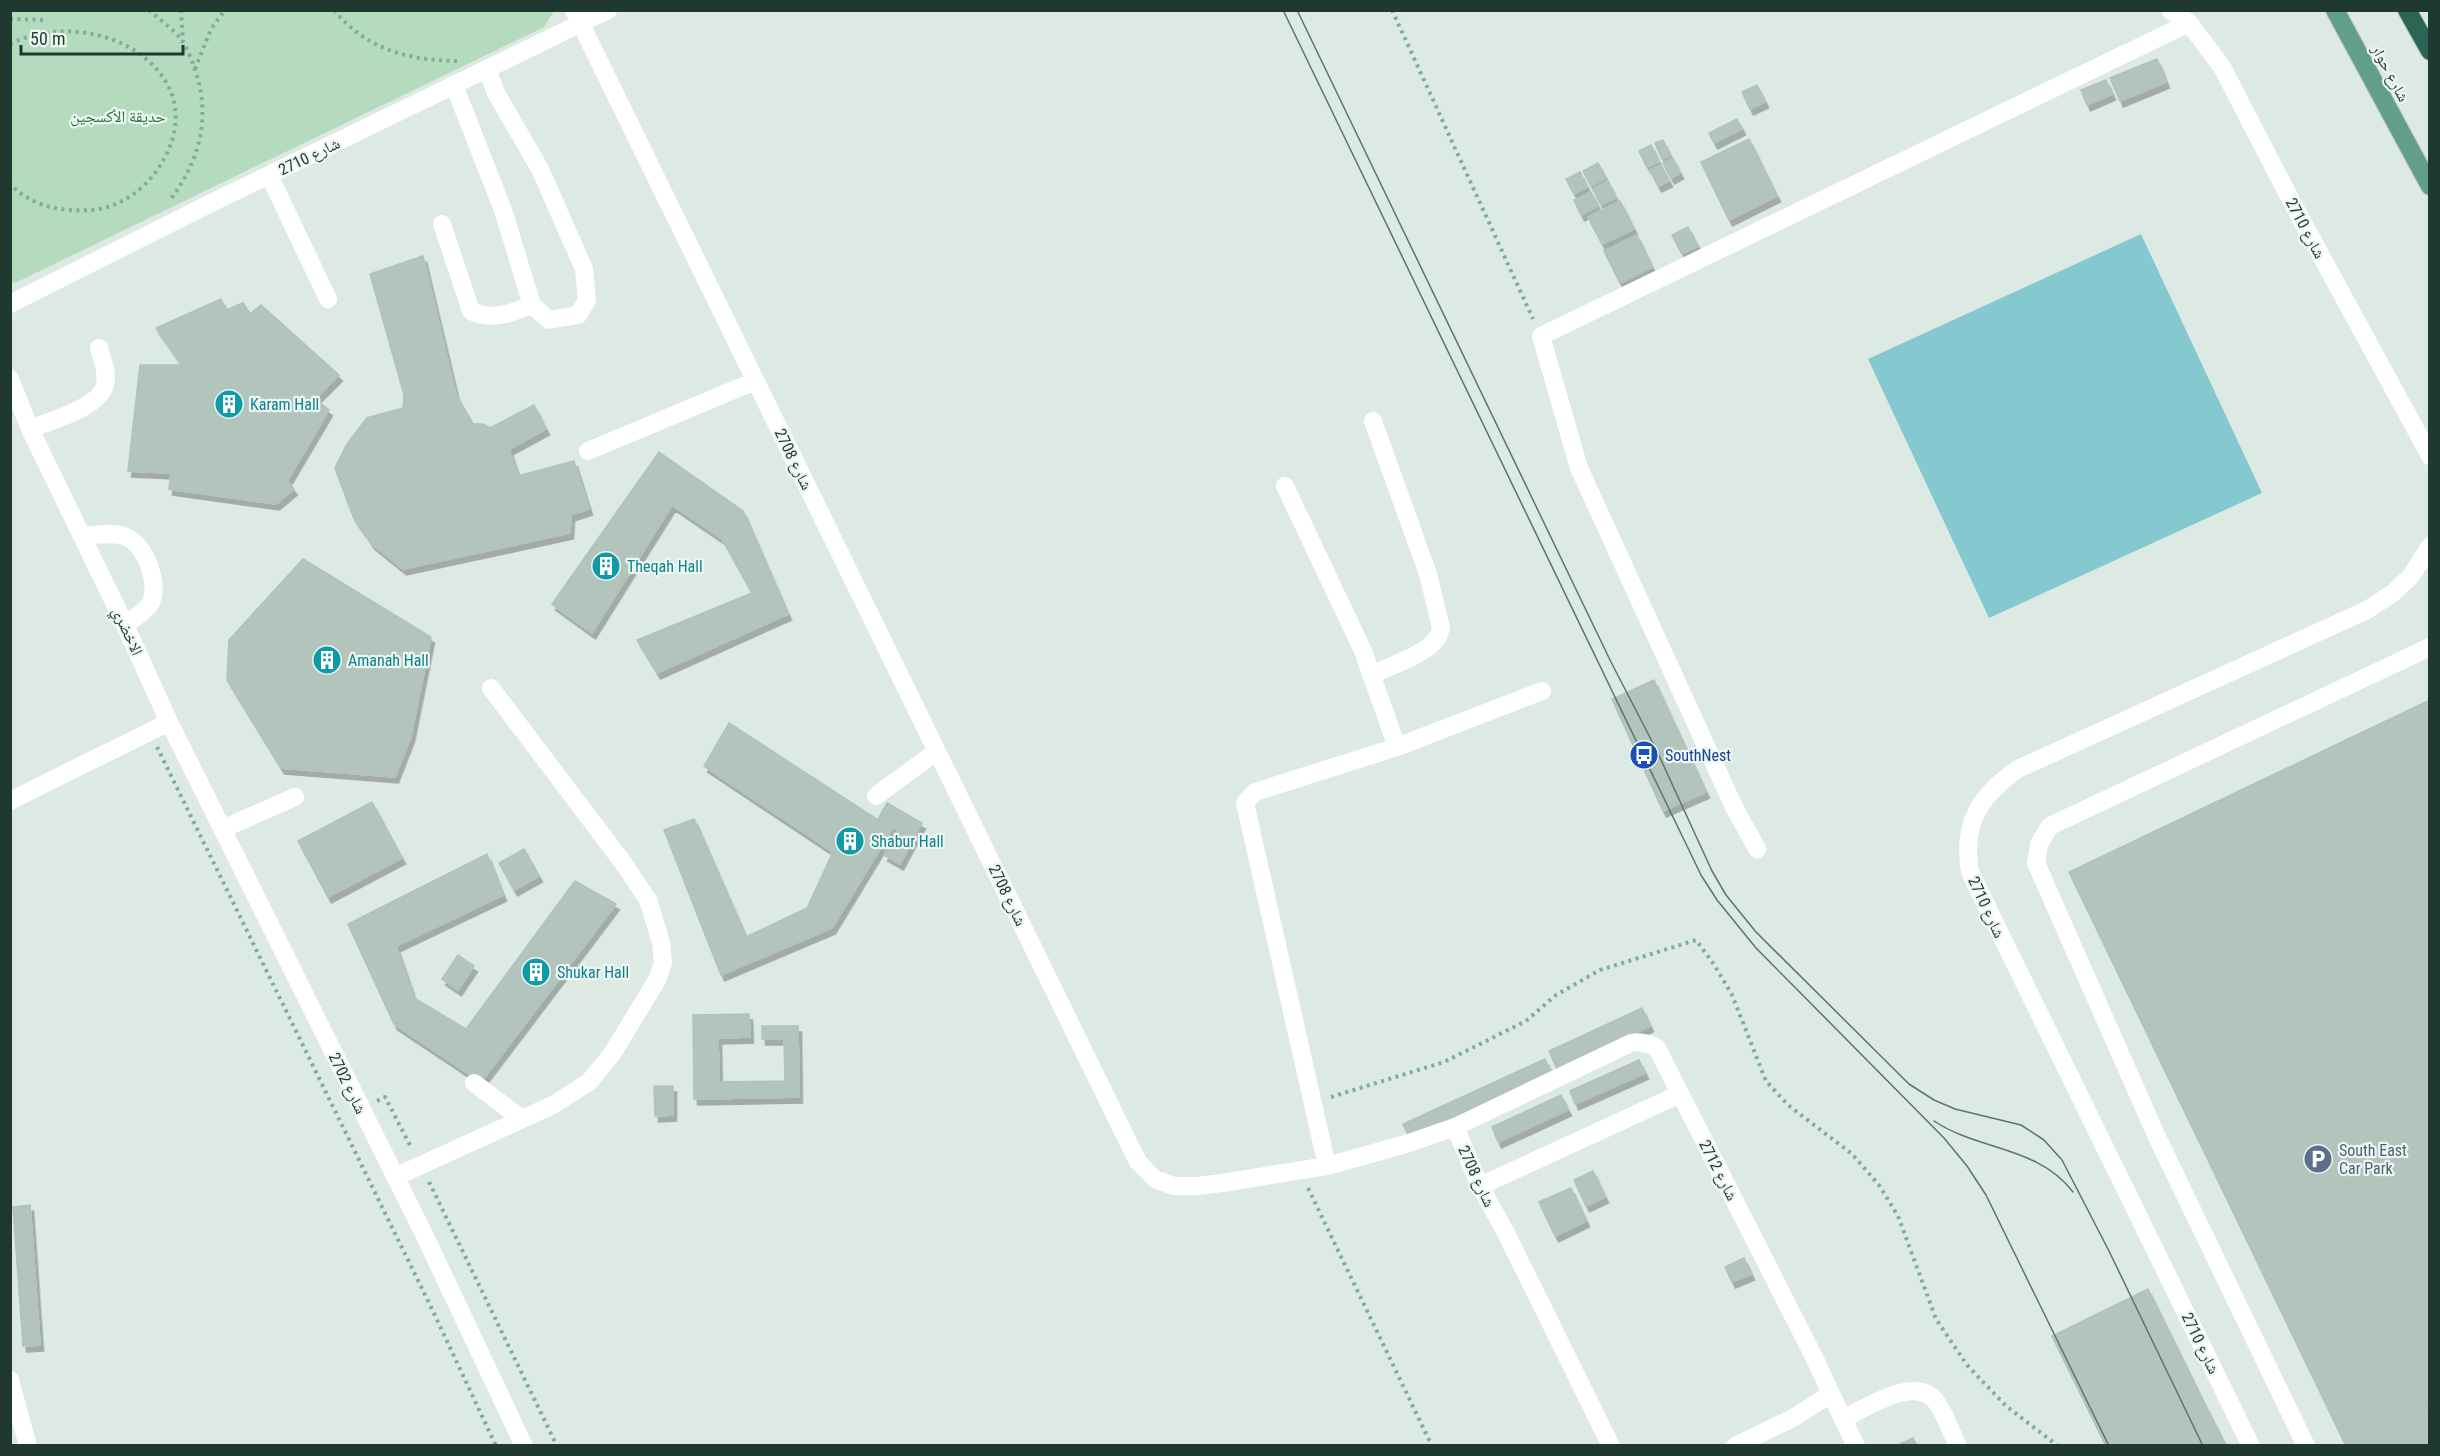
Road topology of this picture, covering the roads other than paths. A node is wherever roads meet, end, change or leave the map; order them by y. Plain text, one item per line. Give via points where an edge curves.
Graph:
1 (608, 10) edge
2 (2170, 10) edge
3 (2335, 10) edge
4 (2407, 10) edge
5 (578, 17) edge
6 (2189, 23) junction
7 (2430, 51) edge
8 (492, 66) junction
9 (454, 85) junction
10 (269, 175) junction
11 (2430, 186) edge
12 (442, 224) dead end
13 (328, 299) dead end
14 (10, 304) edge
15 (532, 305) junction
16 (99, 348) dead end
17 (10, 379) edge
18 (755, 381) junction
19 (1373, 421) dead end
20 (30, 429) junction
21 (588, 451) dead end
22 (2430, 456) edge
23 (1285, 486) dead end
24 (82, 536) junction
25 (2430, 546) edge
26 (125, 625) junction
27 (2430, 647) edge
28 (1371, 675) junction
29 (491, 688) dead end
30 (1542, 691) dead end
31 (169, 722) junction
32 (1396, 747) junction
33 (937, 751) junction
34 (876, 796) dead end
35 (295, 797) dead end
36 (10, 801) edge
37 (222, 829) junction
38 (1757, 849) dead end
39 (474, 1083) dead end
40 (1680, 1094) junction
41 (522, 1119) junction
42 (1455, 1127) junction
43 (1327, 1166) junction
44 (395, 1177) junction
45 (1480, 1186) junction
46 (10, 1380) edge
47 (1831, 1394) junction
48 (1843, 1419) junction
49 (28, 1446) edge
50 (524, 1446) edge
51 (1611, 1446) edge
52 (1736, 1446) edge
53 (1856, 1446) edge
54 (1958, 1446) edge
55 (2251, 1446) edge
56 (2306, 1446) edge

1 - 5 street, شارع 2710
2 - 6 street, شارع 2710
3 - 11 main road, شارع حوار
4 - 7 highway
5 - 8 street, شارع 2710
5 - 18 street, شارع 2708
6 - 22 street, شارع 2710 via 2222,67
6 - 38 street via 1541,336 1579,468 1734,807
8 - 9 street, شارع 2710
8 - 15 street via 496,93 540,169 584,269 587,300 578,315 549,320
9 - 10 street, شارع 2710
9 - 15 street via 503,210
10 - 13 street
10 - 14 street, شارع 2710
12 - 15 street via 471,311 481,316 509,315
16 - 20 street via 106,374 101,394 92,403
17 - 20 street, الاخضري
18 - 21 street
18 - 33 street, شارع 2708
19 - 28 street via 1428,574 1441,628 1429,647
20 - 24 street, الاخضري
23 - 28 street
24 - 26 street, الاخضري
24 - 26 street via 126,536 146,559 153,598 149,607
25 - 55 street, شارع 2710 via 2411,576 2367,610 2018,769 1980,804 1970,824 1970,872
26 - 31 street, الاخضري
27 - 56 street via 2050,826 2039,844 2036,863 2157,1137
28 - 32 street
29 - 41 street via 648,900 663,963 657,980 612,1054 589,1082 554,1105
30 - 32 street
31 - 36 street
31 - 37 street, شارع 2702
32 - 43 street via 1255,792 1245,803
33 - 34 street
33 - 43 street, شارع 2708 via 1138,1162 1155,1179 1173,1186 1205,1185
35 - 37 street
37 - 44 street, شارع 2702
39 - 41 street
40 - 42 street, شارع 2712 via 1657,1048 1630,1043
40 - 45 street
40 - 47 street, شارع 2712
41 - 44 street
42 - 43 street, شارع 2708
42 - 45 street, شارع 2708
44 - 50 street, شارع 2702
45 - 51 street, شارع 2708
46 - 49 street
47 - 48 street, شارع 2712
47 - 52 street
48 - 53 street, شارع 2712
48 - 54 street via 1915,1389 1928,1393 1937,1402

